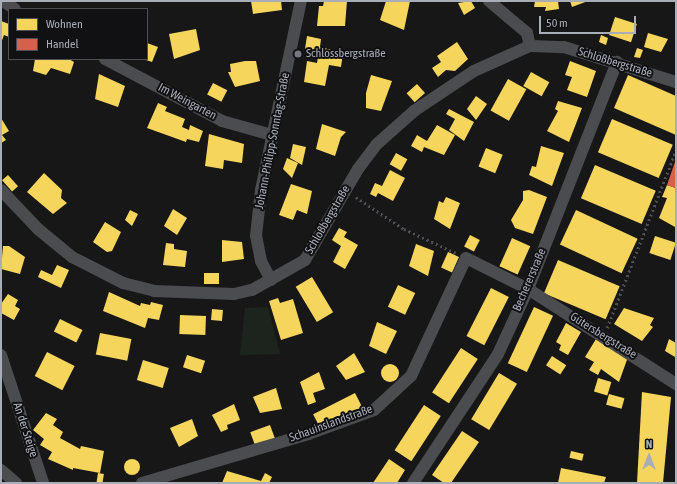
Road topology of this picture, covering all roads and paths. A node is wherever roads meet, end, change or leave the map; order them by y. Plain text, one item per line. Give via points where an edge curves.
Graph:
1 (3, 1) edge
2 (301, 1) edge
3 (489, 1) edge
4 (14, 8) edge
5 (530, 46) junction
6 (107, 60) edge
7 (617, 62) junction
8 (676, 82) edge
9 (272, 135) junction
10 (676, 150) edge
11 (345, 190) junction
12 (3, 196) edge
13 (466, 258) junction
14 (271, 280) junction
15 (528, 290) junction
16 (604, 336) junction
17 (1, 354) edge
18 (676, 384) edge
19 (1, 470) edge
20 (16, 483) edge
21 (44, 483) edge
22 (142, 483) edge
23 (413, 483) edge

1 - 4 street
2 - 9 street, Johann-Philipp-Sonntag-Straße
3 - 5 street via 527,33
5 - 7 street, Schloßbergstraße via 564,47
5 - 11 street, Schloßbergstraße via 474,71 414,111 377,144
6 - 9 street, Im Weingarten via 222,121
7 - 8 street, Schloßbergstraße
7 - 15 street, Bechererstraße
9 - 14 street, Johann-Philipp-Sonntag-Straße via 256,236 261,261
10 - 16 path
11 - 13 path via 404,229
11 - 14 street, Schloßbergstraße via 305,260
12 - 14 street, Schloßbergstraße via 72,257 123,283 154,291 211,295 252,290
13 - 15 street
13 - 22 street, Schauinslandstraße via 411,376 374,410 301,436
15 - 16 street, Gütersbergstraße
15 - 23 street, Bechererstraße via 498,354
16 - 18 street, Gütersbergstraße
17 - 21 street, An der Steige
19 - 20 street

